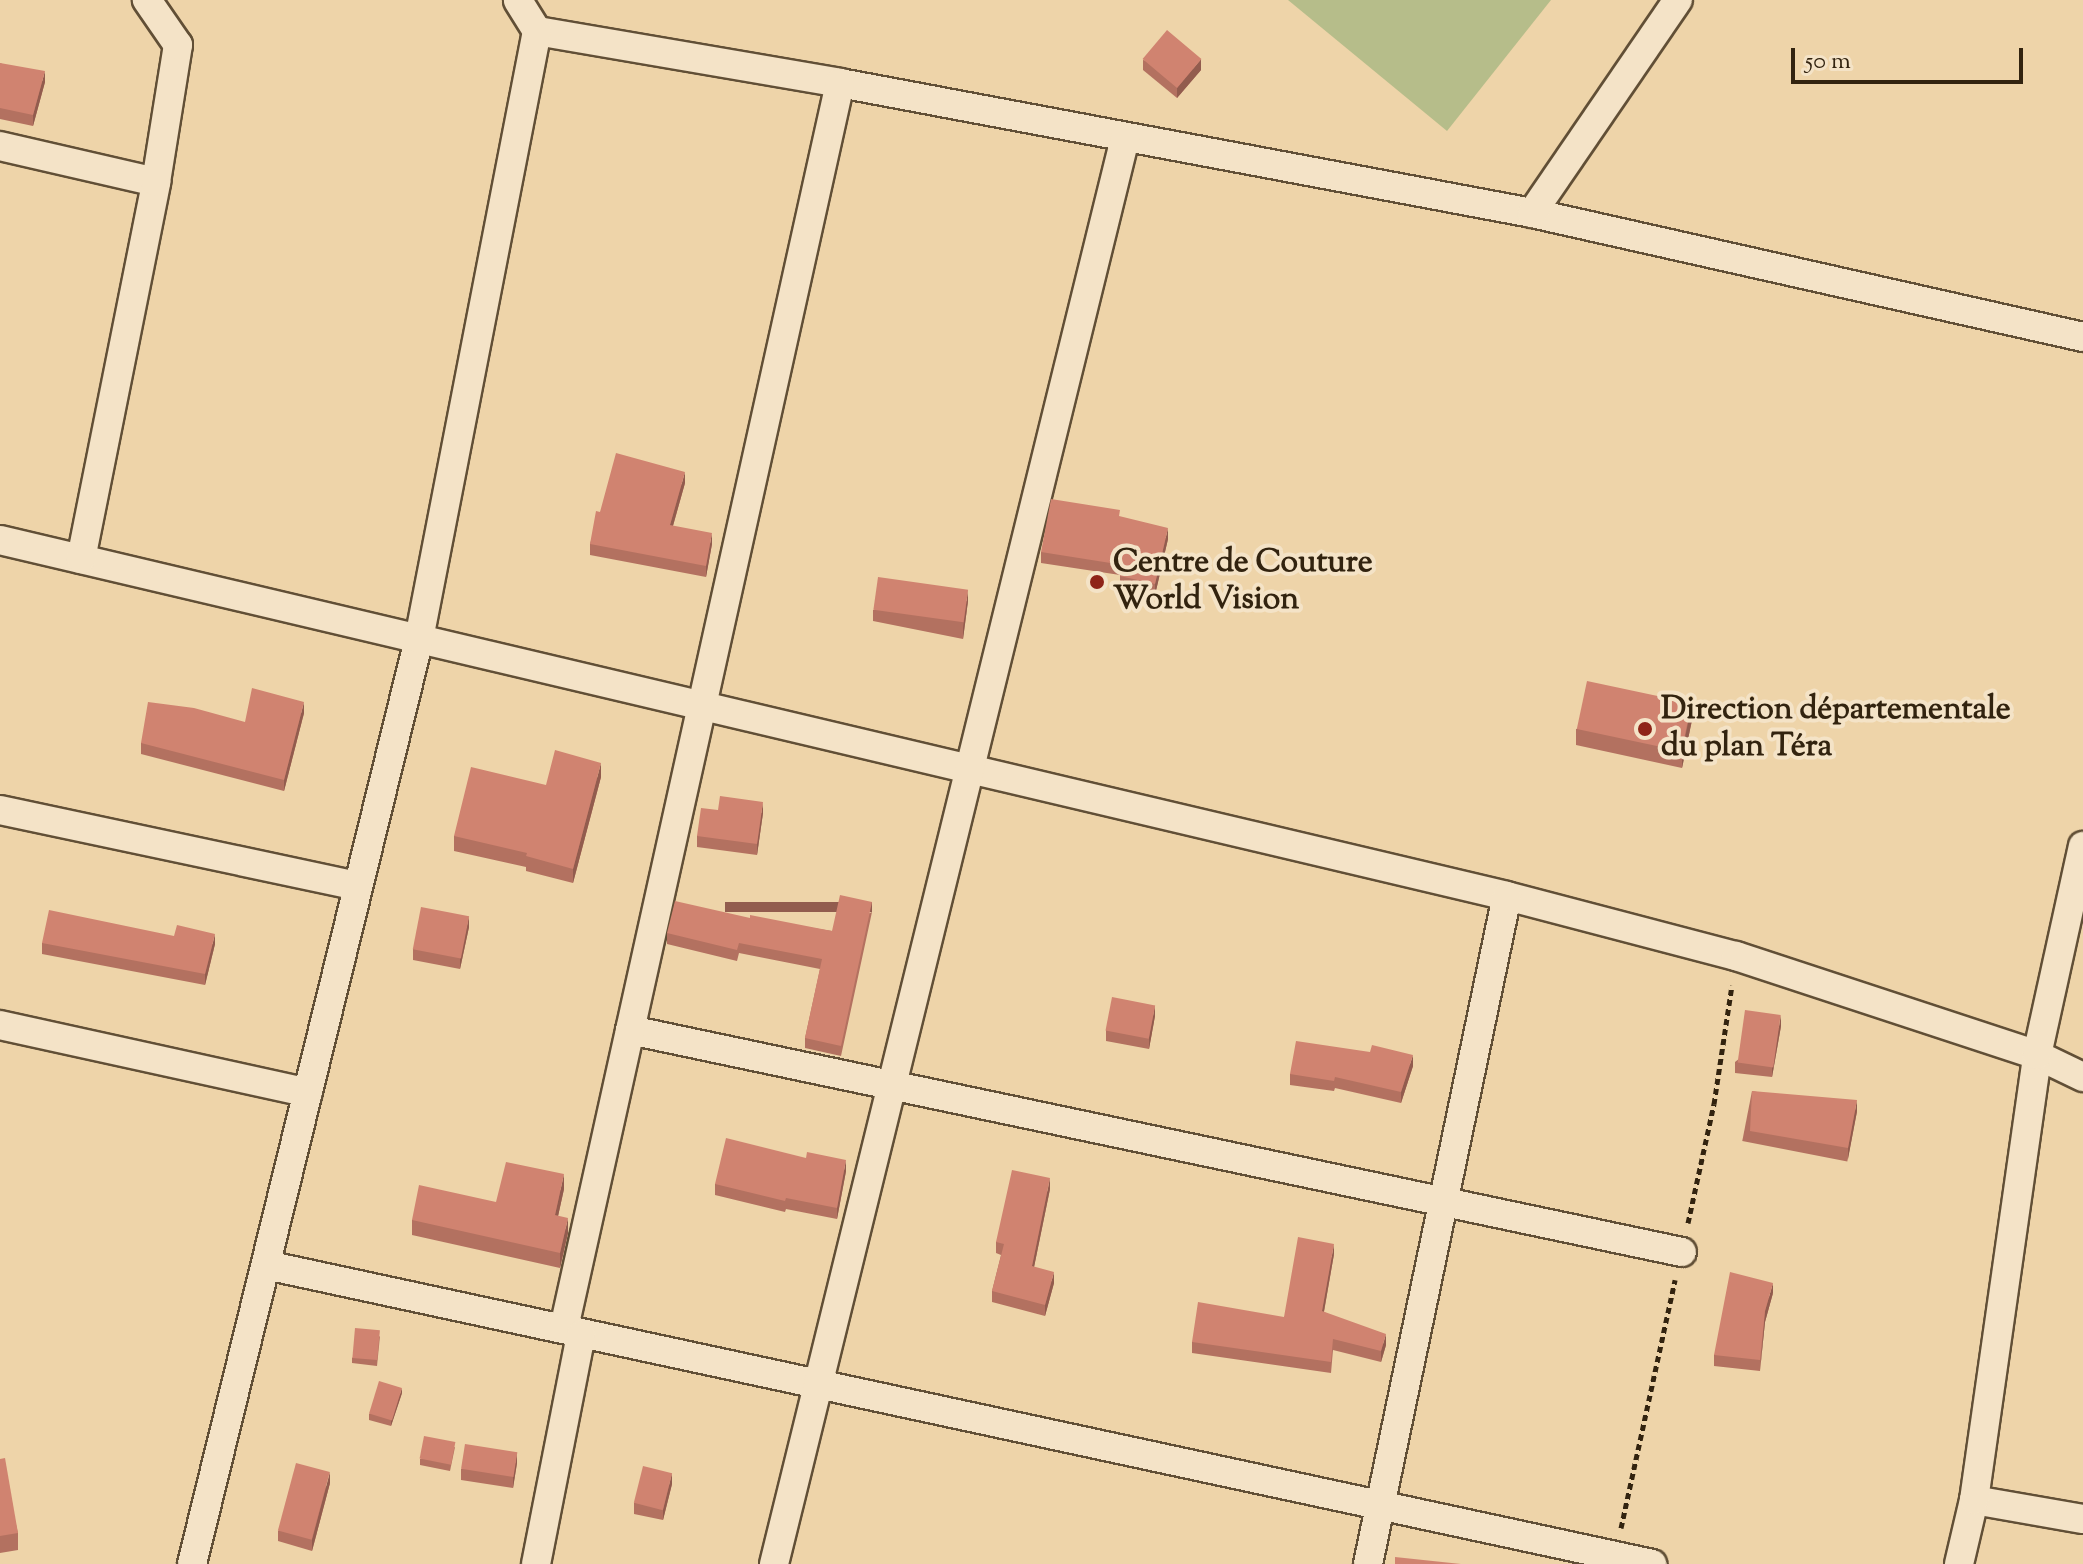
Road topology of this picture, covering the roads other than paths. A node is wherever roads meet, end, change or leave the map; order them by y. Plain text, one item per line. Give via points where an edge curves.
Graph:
1 (147, 0) edge
2 (518, 0) edge
3 (1678, 0) edge
4 (537, 31) junction
5 (840, 83) junction
6 (1125, 138) junction
7 (0, 146) edge
8 (156, 182) junction
9 (1532, 213) junction
10 (2083, 337) edge
11 (0, 540) edge
12 (81, 559) junction
13 (419, 639) junction
14 (702, 707) junction
15 (968, 769) junction
16 (0, 810) edge
17 (2083, 846) edge
18 (358, 886) junction
19 (1507, 896) junction
20 (0, 1025) edge
21 (630, 1030) junction
22 (2037, 1055) junction
23 (2083, 1077) edge
24 (891, 1084) junction
25 (308, 1093) junction
26 (1443, 1202) junction
27 (1682, 1252) dead end
28 (266, 1265) junction
29 (573, 1332) junction
30 (818, 1383) junction
31 (1974, 1500) junction
32 (1380, 1505) junction
33 (2083, 1519) edge
34 (192, 1564) edge
35 (536, 1564) edge
36 (774, 1564) edge
37 (1368, 1564) edge
38 (1652, 1564) edge
39 (1959, 1564) edge

1 - 8 street via 178,45
2 - 4 street
3 - 9 street
4 - 5 street
4 - 13 street
5 - 6 street
5 - 14 street
6 - 9 street
6 - 15 street
7 - 8 street
8 - 12 street
9 - 10 street
11 - 12 street
12 - 13 street
13 - 14 street
13 - 18 street
14 - 15 street
14 - 21 street
15 - 19 street
15 - 24 street
16 - 18 street
17 - 22 street
18 - 25 street
19 - 22 street via 1736,956
19 - 26 street
20 - 25 street
21 - 24 street
21 - 29 street
22 - 23 street
22 - 31 street
24 - 26 street
24 - 30 street
25 - 28 street
26 - 27 street
26 - 32 street
28 - 29 street
28 - 34 street
29 - 30 street
29 - 35 street
30 - 32 street
30 - 36 street
31 - 33 street
31 - 39 street
32 - 37 street
32 - 38 street

